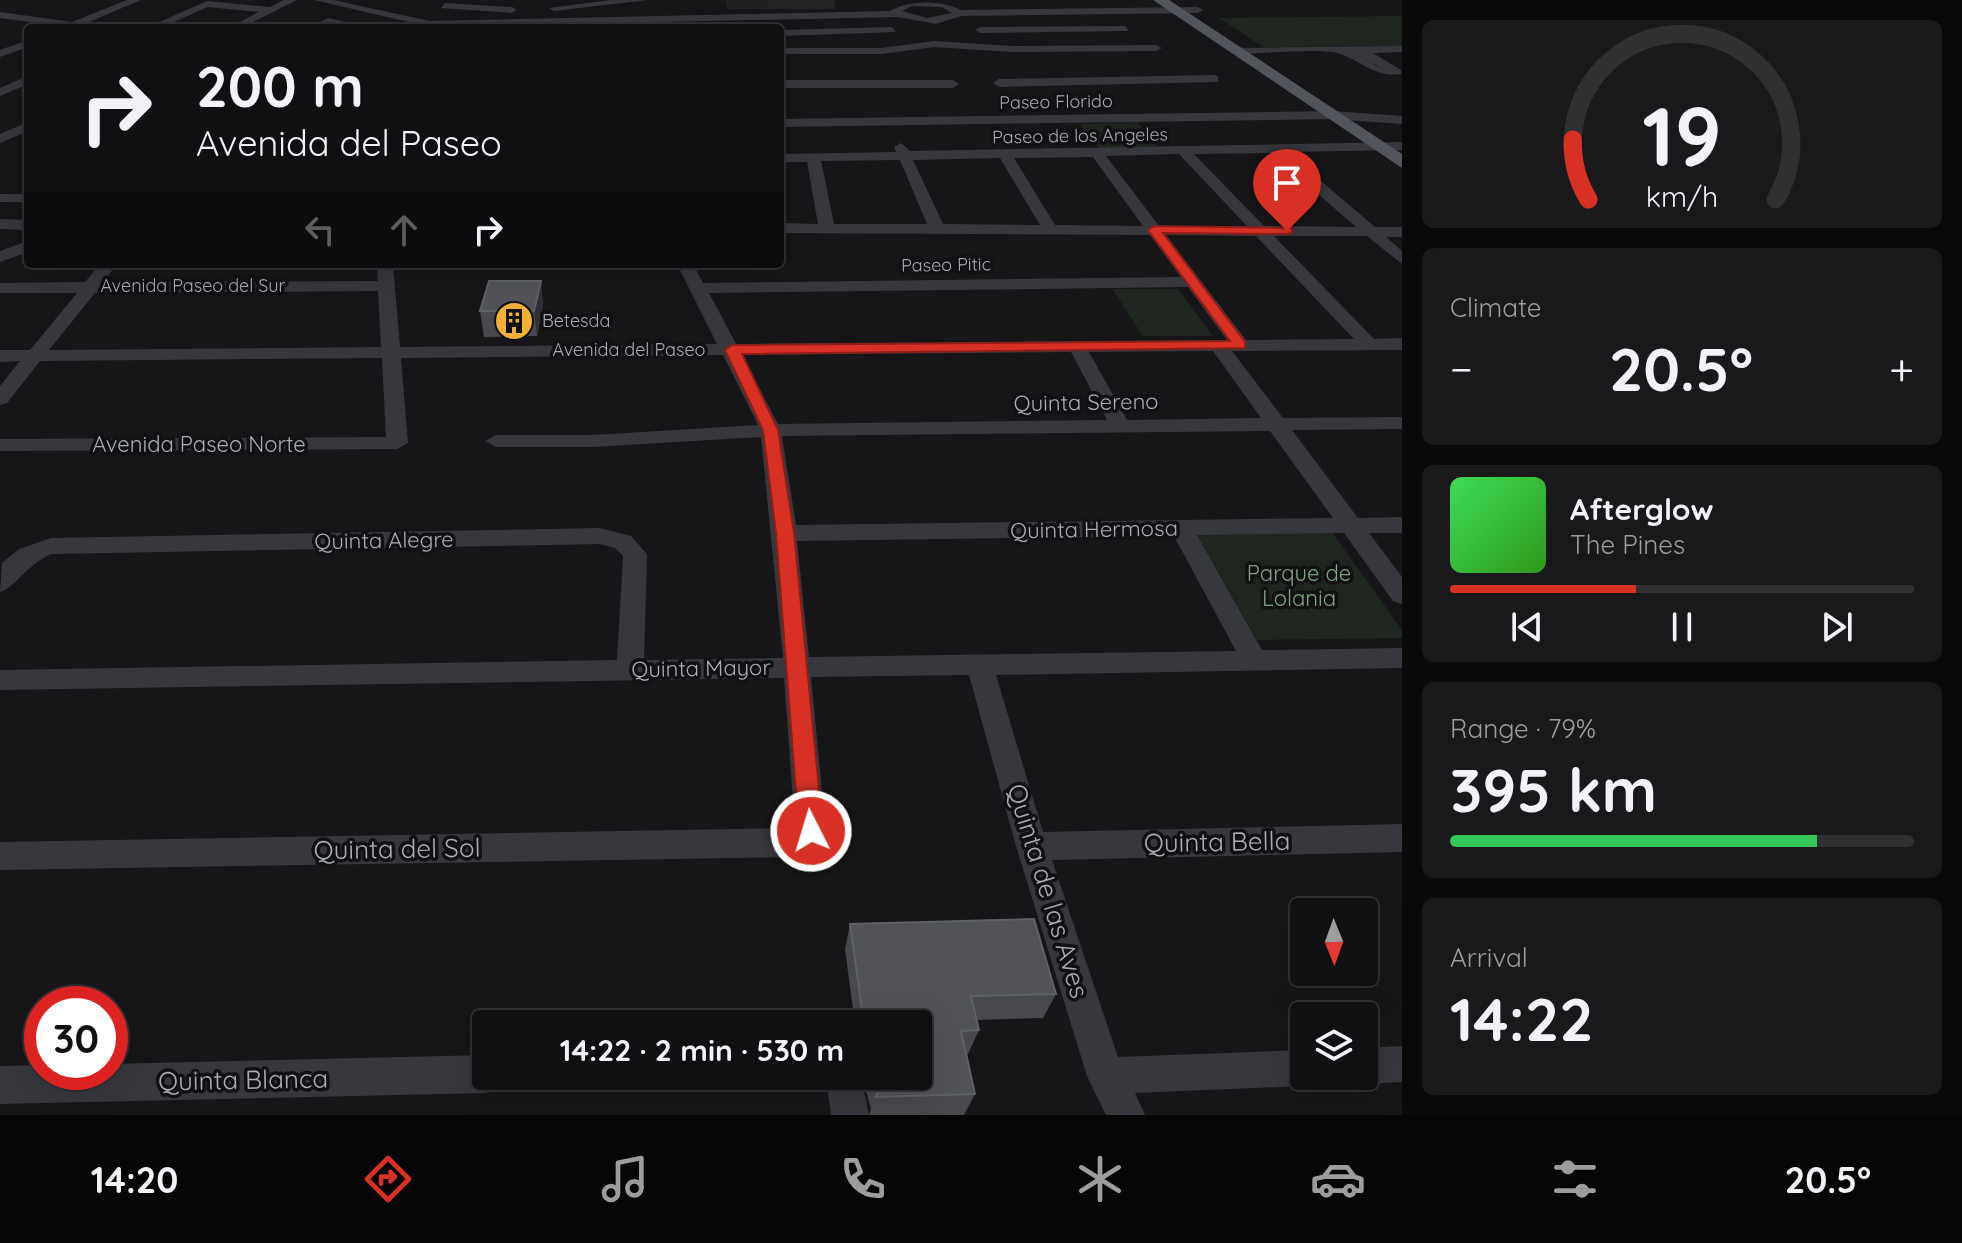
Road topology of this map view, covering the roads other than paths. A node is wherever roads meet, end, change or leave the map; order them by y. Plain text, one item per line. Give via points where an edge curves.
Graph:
1 (136, 0) edge
2 (292, 0) edge
3 (319, 0) edge
4 (578, 0) edge
5 (643, 0) edge
6 (608, 3) junction
7 (453, 5) edge
8 (1180, 5) edge
9 (505, 7) edge
10 (272, 10) junction
11 (957, 10) junction
12 (897, 12) junction
13 (0, 15) edge
14 (920, 20) junction
15 (945, 20) junction
16 (422, 23) edge
17 (52, 24) edge
18 (76, 24) edge
19 (160, 24) edge
20 (242, 24) edge
21 (322, 24) edge
22 (341, 24) edge
23 (1125, 29) dead end
24 (892, 30) dead end
25 (980, 30) dead end
26 (1059, 30) junction
27 (784, 33) edge
28 (24, 44) edge
29 (934, 44) junction
30 (959, 44) junction
31 (1156, 48) dead end
32 (1013, 49) junction
33 (1077, 49) junction
34 (1402, 49) edge
35 (1339, 50) junction
36 (1360, 50) junction
37 (1237, 51) junction
38 (1260, 51) junction
39 (784, 52) edge
40 (1, 53) edge
41 (1022, 60) dead end
42 (891, 68) junction
43 (1031, 71) dead end
44 (1214, 79) dead end
45 (24, 82) edge
46 (1040, 82) junction
47 (784, 83) edge
48 (999, 83) dead end
49 (953, 84) dead end
50 (0, 92) edge
51 (885, 109) dead end
52 (1333, 115) junction
53 (1402, 120) edge
54 (1369, 121) junction
55 (784, 123) edge
56 (891, 124) junction
57 (1402, 126) edge
58 (24, 128) edge
59 (0, 139) edge
60 (1402, 145) edge
61 (1380, 147) junction
62 (1275, 149) junction
63 (1183, 151) junction
64 (1098, 154) junction
65 (1006, 156) junction
66 (784, 158) edge
67 (813, 158) junction
68 (906, 158) junction
69 (1402, 162) edge
70 (0, 198) edge
71 (24, 198) edge
72 (0, 224) edge
73 (24, 225) edge
74 (784, 228) edge
75 (827, 229) junction
76 (937, 229) junction
77 (1050, 229) junction
78 (1154, 230) junction
79 (1260, 231) junction
80 (1370, 231) junction
81 (1402, 232) edge
82 (24, 248) edge
83 (0, 257) edge
84 (1402, 259) edge
85 (106, 268) edge
86 (385, 268) edge
87 (688, 268) edge
88 (1193, 282) junction
89 (386, 286) junction
90 (89, 287) junction
91 (0, 288) edge
92 (700, 288) junction
93 (1369, 344) junction
94 (1402, 344) edge
95 (1229, 345) junction
96 (1077, 347) junction
97 (732, 350) junction
98 (393, 353) junction
99 (0, 356) edge
100 (37, 356) junction
101 (0, 399) edge
102 (1402, 423) edge
103 (1276, 424) junction
104 (1120, 426) junction
105 (771, 430) junction
106 (496, 441) dead end
107 (0, 445) edge
108 (1402, 525) edge
109 (1351, 526) junction
110 (1181, 528) junction
111 (785, 533) junction
112 (0, 583) edge
113 (1402, 595) edge
114 (1402, 658) edge
115 (1254, 660) junction
116 (979, 664) junction
117 (797, 667) junction
118 (630, 670) junction
119 (0, 680) edge
120 (1402, 838) edge
121 (1032, 846) junction
122 (0, 856) edge
123 (1402, 1064) edge
124 (1378, 1065) edge
125 (1290, 1069) edge
126 (472, 1074) edge
127 (1106, 1076) junction
128 (0, 1085) edge
129 (846, 1090) edge
130 (850, 1115) edge
131 (1126, 1115) edge

1 - 18 street
2 - 10 street
3 - 16 street
4 - 6 street
5 - 6 street
6 - 9 street
7 - 9 street
7 - 16 street
8 - 11 street
8 - 37 main road
8 - 38 main road
10 - 19 street via 207,4
10 - 20 street
11 - 12 street via 923,2
11 - 15 street
12 - 14 street
12 - 16 street
13 - 17 street
14 - 15 street
14 - 29 street
15 - 30 street
21 - 22 street
23 - 26 street
24 - 27 street
25 - 26 street
26 - 33 street
28 - 40 street
29 - 30 street
29 - 42 street
30 - 32 street
31 - 33 street
32 - 33 street
32 - 41 street
34 - 36 street
35 - 36 street
35 - 36 street via 1376,70 1397,72
35 - 38 street
37 - 38 street
37 - 52 main road
38 - 54 main road
39 - 42 street
42 - 47 street
42 - 49 street
43 - 46 street
44 - 46 street
45 - 50 street
46 - 48 street
51 - 56 street
52 - 54 street, Paseo Florido
52 - 56 street, Paseo Florido
52 - 61 main road
53 - 54 street
54 - 57 street
54 - 60 main road
55 - 56 street, Paseo Florido
56 - 68 street
58 - 59 street
60 - 61 street, Paseo de los Angeles
61 - 62 street, Paseo de los Angeles
61 - 69 main road
62 - 63 street, Paseo de los Angeles
62 - 80 street
63 - 64 street, Paseo de los Angeles
63 - 79 street
64 - 65 street, Paseo de los Angeles
64 - 78 street
65 - 68 street, Paseo de los Angeles
65 - 77 street
66 - 67 street, Paseo de los Angeles
67 - 68 street, Paseo de los Angeles
67 - 75 street
68 - 76 street
70 - 71 street
72 - 73 street
74 - 75 street
75 - 76 street
76 - 77 street
77 - 78 street
78 - 79 street
78 - 88 street
79 - 80 street
79 - 93 street
80 - 81 street
80 - 84 street
82 - 83 street
85 - 90 street
86 - 89 street
87 - 92 street
88 - 92 street, Paseo Pitic
88 - 95 street
89 - 90 street, Avenida Paseo del Sur
89 - 98 street
90 - 91 street, Avenida Paseo del Sur
90 - 100 street
92 - 97 street
93 - 94 street, Avenida del Paseo
93 - 95 street, Avenida del Paseo
95 - 96 street, Avenida del Paseo
95 - 103 street
96 - 97 street, Avenida del Paseo
96 - 104 street
97 - 98 street, Avenida del Paseo
97 - 105 street
98 - 100 street, Avenida del Paseo
98 - 107 street, Avenida Paseo Norte via 397,443
99 - 100 street, Avenida del Paseo
100 - 101 street
102 - 103 street, Quinta Sereno
103 - 104 street, Quinta Sereno
103 - 109 street
104 - 105 street, Quinta Sereno
105 - 106 street
105 - 111 street
108 - 109 street, Quinta Hermosa
109 - 110 street, Quinta Hermosa
109 - 113 street
110 - 111 street, Quinta Hermosa
110 - 115 street
111 - 117 street
112 - 118 street, Quinta Alegre via 15,561 51,546 600,536 623,542 635,554
114 - 115 street, Quinta Mayor
115 - 116 street, Quinta Mayor
116 - 117 street, Quinta Mayor
116 - 121 street, Quinta de las Aves
117 - 118 street, Quinta Mayor
117 - 122 street, Quinta del Sol via 811,831 794,843
118 - 119 street, Quinta Mayor
120 - 121 street, Quinta Bella
121 - 127 street, Quinta de las Aves
123 - 124 street
125 - 127 street
126 - 128 street, Quinta Blanca
127 - 131 street, Quinta de las Aves
129 - 130 street

